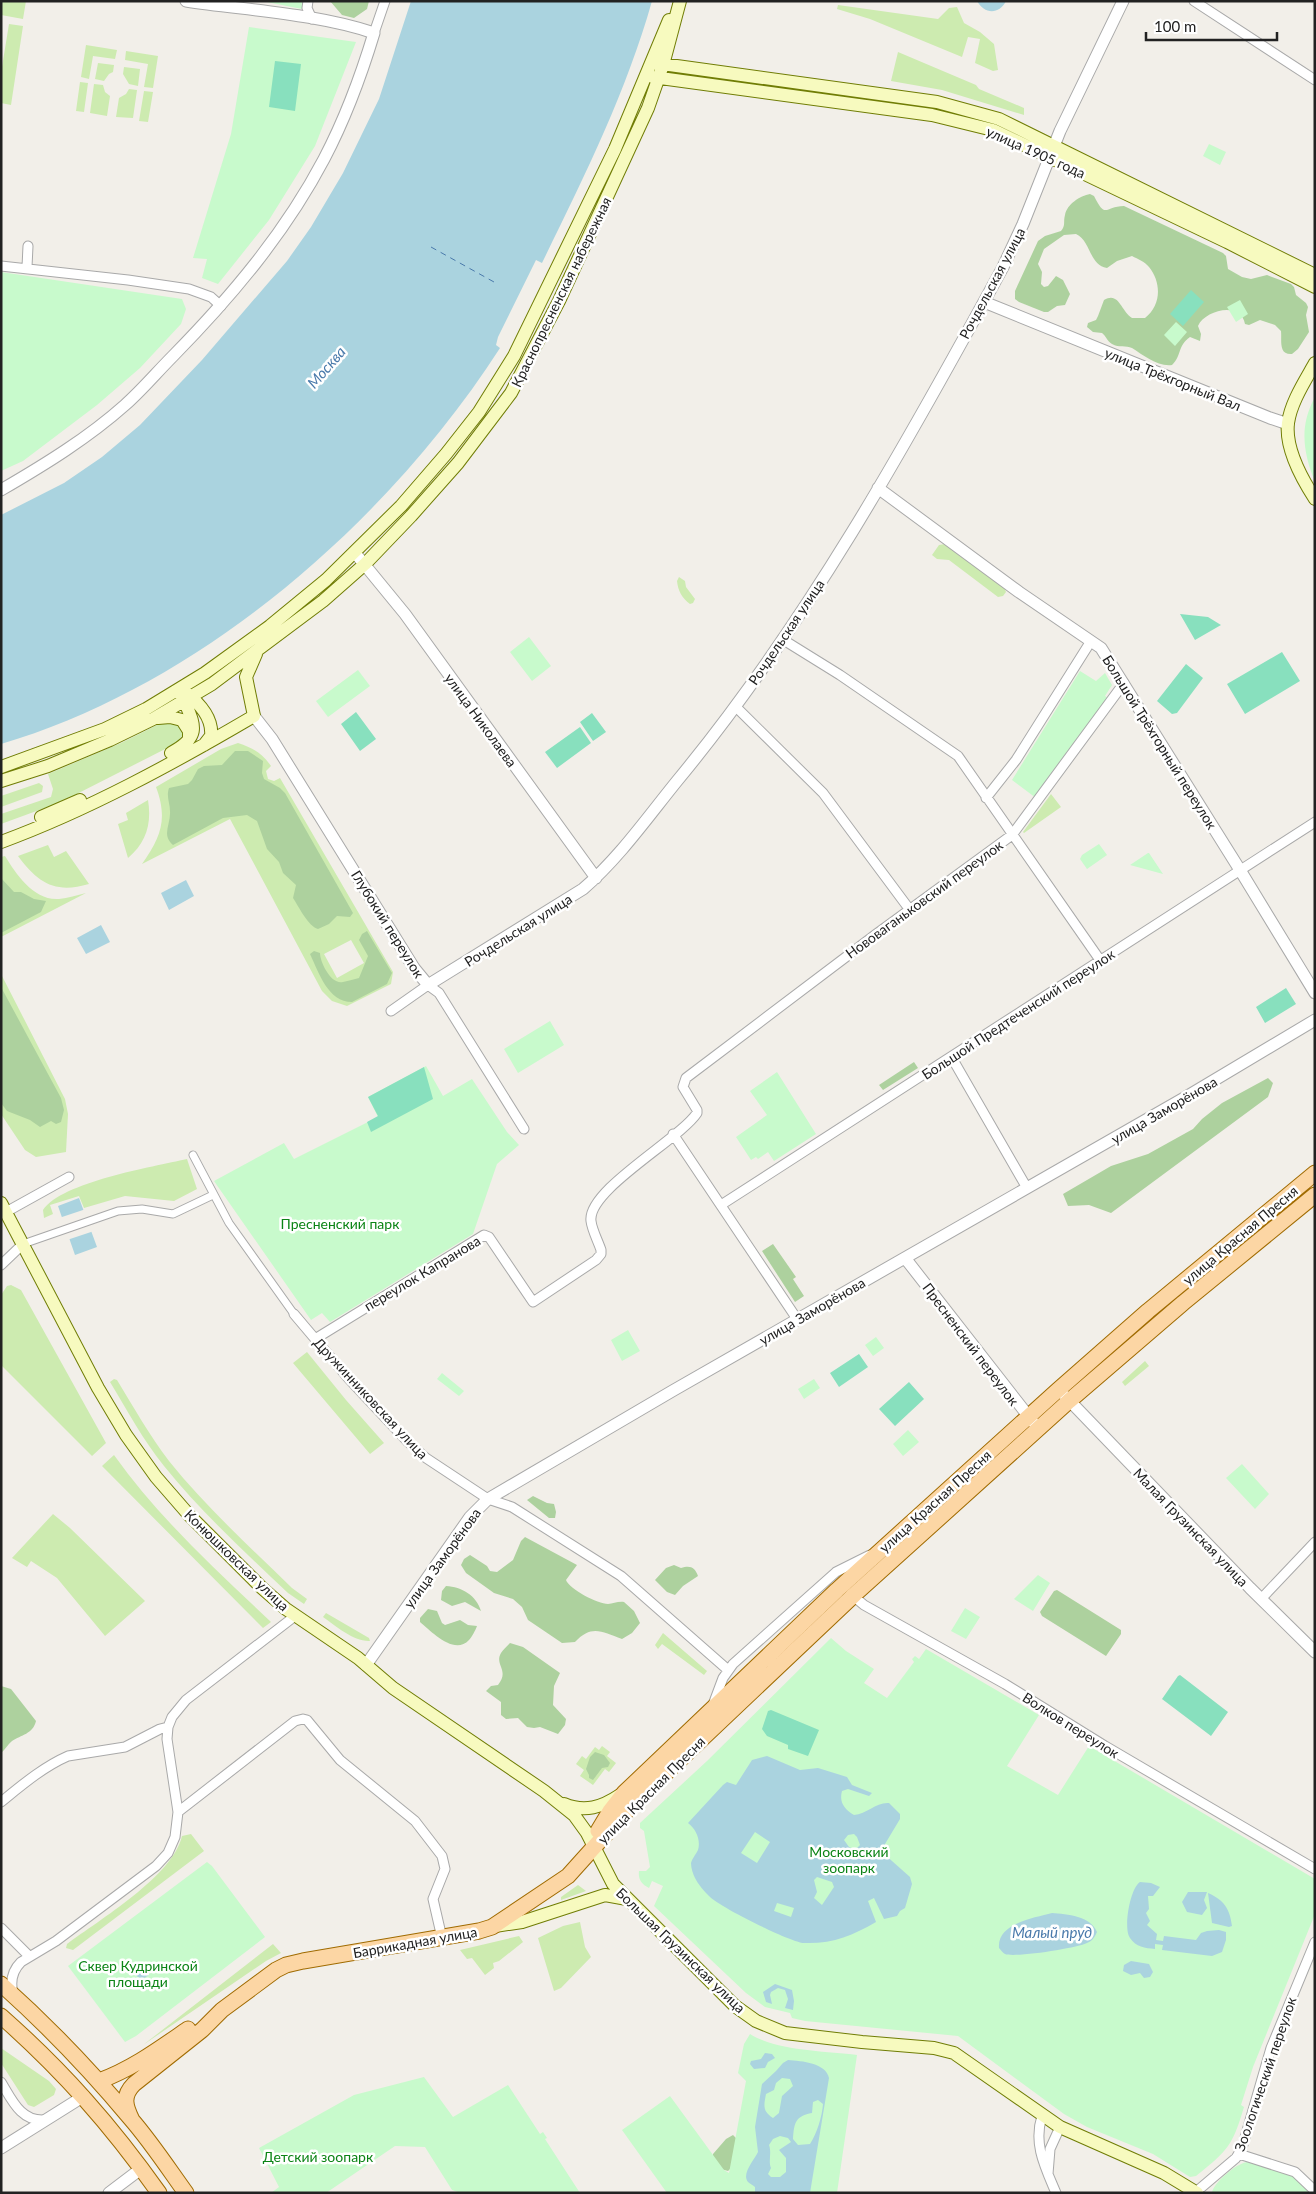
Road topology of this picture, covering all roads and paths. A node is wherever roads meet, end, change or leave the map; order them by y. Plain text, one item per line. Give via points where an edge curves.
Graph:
1 (186, 1) edge
2 (308, 1) edge
3 (385, 1) edge
4 (679, 1) edge
5 (1123, 1) edge
6 (1194, 1) edge
7 (312, 19) junction
8 (374, 33) junction
9 (650, 63) junction
10 (664, 65) junction
11 (645, 76) junction
12 (659, 78) junction
13 (1315, 80) edge
14 (1052, 152) junction
15 (28, 246) dead end
16 (1, 266) edge
17 (27, 267) junction
18 (1315, 275) edge
19 (1315, 287) edge
20 (984, 302) junction
21 (221, 306) junction
22 (1315, 363) edge
23 (1288, 424) junction
24 (878, 488) junction
25 (1, 490) edge
26 (1315, 499) edge
27 (355, 553) junction
28 (365, 564) junction
29 (782, 639) junction
30 (1091, 641) junction
31 (258, 652) junction
32 (1124, 683) junction
33 (185, 696) junction
34 (735, 706) junction
35 (206, 715) junction
36 (254, 716) junction
37 (153, 720) junction
38 (189, 740) junction
39 (204, 745) junction
40 (1, 767) edge
41 (1, 781) edge
42 (986, 798) junction
43 (1315, 822) edge
44 (1, 834) edge
45 (1012, 835) junction
46 (1, 842) edge
47 (1240, 870) junction
48 (596, 878) junction
49 (910, 910) junction
50 (1100, 960) junction
51 (428, 986) junction
52 (1315, 993) edge
53 (391, 1011) dead end
54 (1315, 1020) edge
55 (952, 1058) junction
56 (524, 1129) dead end
57 (673, 1134) junction
58 (193, 1155) dead end
59 (1315, 1173) edge
60 (69, 1177) dead end
61 (1027, 1188) junction
62 (213, 1195) junction
63 (1315, 1195) edge
64 (721, 1205) junction
65 (4, 1207) edge
66 (23, 1244) junction
67 (905, 1258) junction
68 (1, 1265) edge
69 (294, 1314) joint
70 (797, 1320) junction
71 (315, 1339) junction
72 (1058, 1390) junction
73 (1069, 1401) junction
74 (1028, 1417) junction
75 (1038, 1429) junction
76 (488, 1499) junction
77 (1315, 1542) edge
78 (881, 1549) junction
79 (862, 1567) junction
80 (855, 1594) junction
81 (1261, 1599) junction
82 (295, 1616) junction
83 (1315, 1652) edge
84 (366, 1664) junction
85 (728, 1670) junction
86 (712, 1708) junction
87 (168, 1727) junction
88 (624, 1793) junction
89 (558, 1801) junction
90 (1, 1802) edge
91 (178, 1812) junction
92 (594, 1847) junction
93 (1315, 1868) edge
94 (629, 1900) junction
95 (492, 1927) junction
96 (1, 1928) edge
97 (442, 1938) junction
98 (1315, 1942) edge
99 (29, 1956) junction
100 (1, 1984) edge
101 (14, 1996) junction
102 (222, 2010) junction
103 (1, 2016) edge
104 (8, 2027) edge
105 (99, 2081) junction
106 (1, 2082) edge
107 (81, 2093) junction
108 (1042, 2116) junction
109 (40, 2120) junction
110 (132, 2120) junction
111 (1060, 2127) junction
112 (2, 2148) edge
113 (1238, 2154) junction
114 (142, 2168) junction
115 (1048, 2175) junction
116 (1315, 2191) edge
117 (1197, 2192) edge
118 (109, 2193) edge
119 (159, 2193) edge
120 (186, 2193) edge
121 (1056, 2193) edge

1 - 7 street
2 - 7 street
3 - 8 street
4 - 9 main road, Краснопресненская набережная
4 - 10 main road, Краснопресненская набережная
5 - 14 street, Рочдельская улица
6 - 13 street
7 - 8 street
8 - 21 street via 353,95 324,159 258,261
9 - 10 main road, улица 1905 года
9 - 11 main road, Краснопресненская набережная
10 - 12 main road, Краснопресненская набережная
10 - 14 main road, улица 1905 года via 936,102 999,119
11 - 12 main road, улица 1905 года
11 - 27 main road, Краснопресненская набережная via 615,149 554,278 497,386 446,454
12 - 14 main road, улица 1905 года via 932,115 992,130
12 - 28 main road, Краснопресненская набережная via 629,154 511,393 458,463
14 - 18 main road, улица 1905 года
14 - 19 main road, улица 1905 года
14 - 20 street, Рочдельская улица via 1023,224
15 - 17 street
16 - 17 street
17 - 21 street via 190,290 211,297
20 - 23 street, улица Трёхгорный Вал
20 - 24 street, Рочдельская улица
21 - 25 street via 126,404 50,461
22 - 23 main road via 1297,397
23 - 26 main road via 1293,452
24 - 29 street, Рочдельская улица
24 - 30 street, Большой Трёхгорный переулок
27 - 28 street, улица Николаева
27 - 33 main road, Краснопресненская набережная via 276,621 205,673
28 - 31 main road, Краснопресненская набережная via 323,602
28 - 48 street, улица Николаева
29 - 34 street, Рочдельская улица
29 - 42 street via 847,679 954,753
30 - 32 street, Большой Трёхгорный переулок via 1101,648
30 - 42 street via 1016,760
31 - 33 main road, Краснопресненская набережная
31 - 36 main road via 246,676
32 - 45 street, Нововаганьковский переулок
32 - 47 street, Большой Трёхгорный переулок
33 - 35 main road
33 - 37 main road, Краснопресненская набережная
33 - 38 main road via 194,722
33 - 40 main road, Краснопресненская набережная
34 - 48 street, Рочдельская улица via 695,760
34 - 49 street via 823,793
35 - 36 main road via 224,724
35 - 39 main road via 212,730
36 - 39 main road
36 - 51 street, Глубокий переулок via 272,739
37 - 38 main road via 170,717 182,720 189,731
37 - 41 main road, Краснопресненская набережная via 84,751
38 - 44 main road via 116,782
39 - 46 main road via 67,816
42 - 45 street
43 - 47 street, Большой Предтеченский переулок
45 - 49 street, Нововаганьковский переулок
45 - 50 street
47 - 50 street, Большой Предтеченский переулок
47 - 52 street, Большой Трёхгорный переулок
48 - 51 street, Рочдельская улица via 570,898
49 - 57 street, Нововаганьковский переулок via 686,1078 683,1087 697,1110
50 - 55 street, Большой Предтеченский переулок
51 - 53 street, Рочдельская улица
51 - 56 street, Глубокий переулок via 443,997
54 - 61 street, улица Заморёнова
55 - 61 street
55 - 64 street, Большой Предтеченский переулок
57 - 64 street
57 - 71 street, переулок Капранова via 610,1187 594,1208 590,1219 600,1250 599,1257 532,1302 489,1237 484,1236
58 - 62 street, Дружинниковская улица
59 - 72 main road, улица Красная Пресня
60 - 65 street
61 - 67 street, улица Заморёнова
62 - 66 street via 173,1214 142,1209 118,1211
62 - 69 street, Дружинниковская улица via 229,1223
63 - 73 main road, улица Красная Пресня
64 - 70 street
65 - 66 main road, Конюшковская улица
66 - 68 street
66 - 82 main road, Конюшковская улица via 98,1388 156,1478 215,1542
67 - 70 street, улица Заморёнова
67 - 74 street, Пресненский переулок
69 - 71 street, Дружинниковская улица
70 - 76 street, улица Заморёнова
71 - 76 street, Дружинниковская улица via 348,1379 417,1451
72 - 73 street, Малая Грузинская улица
72 - 74 main road, улица Красная Пресня
73 - 75 main road, улица Красная Пресня
73 - 81 street, Малая Грузинская улица
74 - 75 street, Пресненский переулок
74 - 78 main road, улица Красная Пресня
75 - 80 main road, улица Красная Пресня
76 - 84 street, улица Заморёнова via 470,1517
76 - 85 street, Дружинниковская улица via 512,1507 621,1576
77 - 81 street
78 - 79 main road, улица Красная Пресня
78 - 85 street via 836,1572
79 - 80 street via 856,1579
79 - 86 main road, улица Красная Пресня
80 - 92 main road, улица Красная Пресня via 631,1806
80 - 93 street, Волков переулок via 864,1605 1005,1684
81 - 83 street, Малая Грузинская улица
82 - 84 main road, Конюшковская улица
82 - 87 street via 186,1700
84 - 89 main road, Конюшковская улица via 393,1688
85 - 86 street
86 - 88 main road, улица Красная Пресня
87 - 90 street via 125,1747 59,1760
87 - 91 street via 167,1740
88 - 89 main road via 591,1809 578,1809
88 - 92 main road, улица Красная Пресня via 600,1826
89 - 92 main road, Конюшковская улица via 578,1819
91 - 97 street via 296,1721 303,1719 312,1724 342,1762 418,1825 443,1859 445,1867 433,1899
91 - 99 street via 175,1837 163,1859 56,1941
92 - 94 main road, Большая Грузинская улица via 609,1878
92 - 95 main road, Баррикадная улица via 568,1876
94 - 95 main road via 605,1895 522,1922
94 - 108 main road, Большая Грузинская улица via 724,1996 756,2021 785,2033 948,2051
95 - 97 main road, Баррикадная улица
96 - 99 street
97 - 102 main road, Баррикадная улица via 286,1965
98 - 113 street, Зоологический переулок via 1271,2048
99 - 101 street via 14,1971 11,1981
100 - 101 main road
101 - 105 main road
102 - 105 main road, Баррикадная улица via 140,2062
102 - 110 main road, Баррикадная улица via 131,2087 125,2102
103 - 104 main road
104 - 107 main road
105 - 110 main road
106 - 109 street via 27,2117
107 - 109 street
107 - 114 main road
108 - 111 main road, Большая Грузинская улица
108 - 115 street via 1039,2149
109 - 112 street
110 - 120 main road
111 - 115 street via 1050,2149
111 - 117 main road, Большая Грузинская улица via 1164,2173
113 - 116 street via 1295,2172
113 - 117 street, Зоологический переулок
114 - 118 street
114 - 119 main road
115 - 121 street

